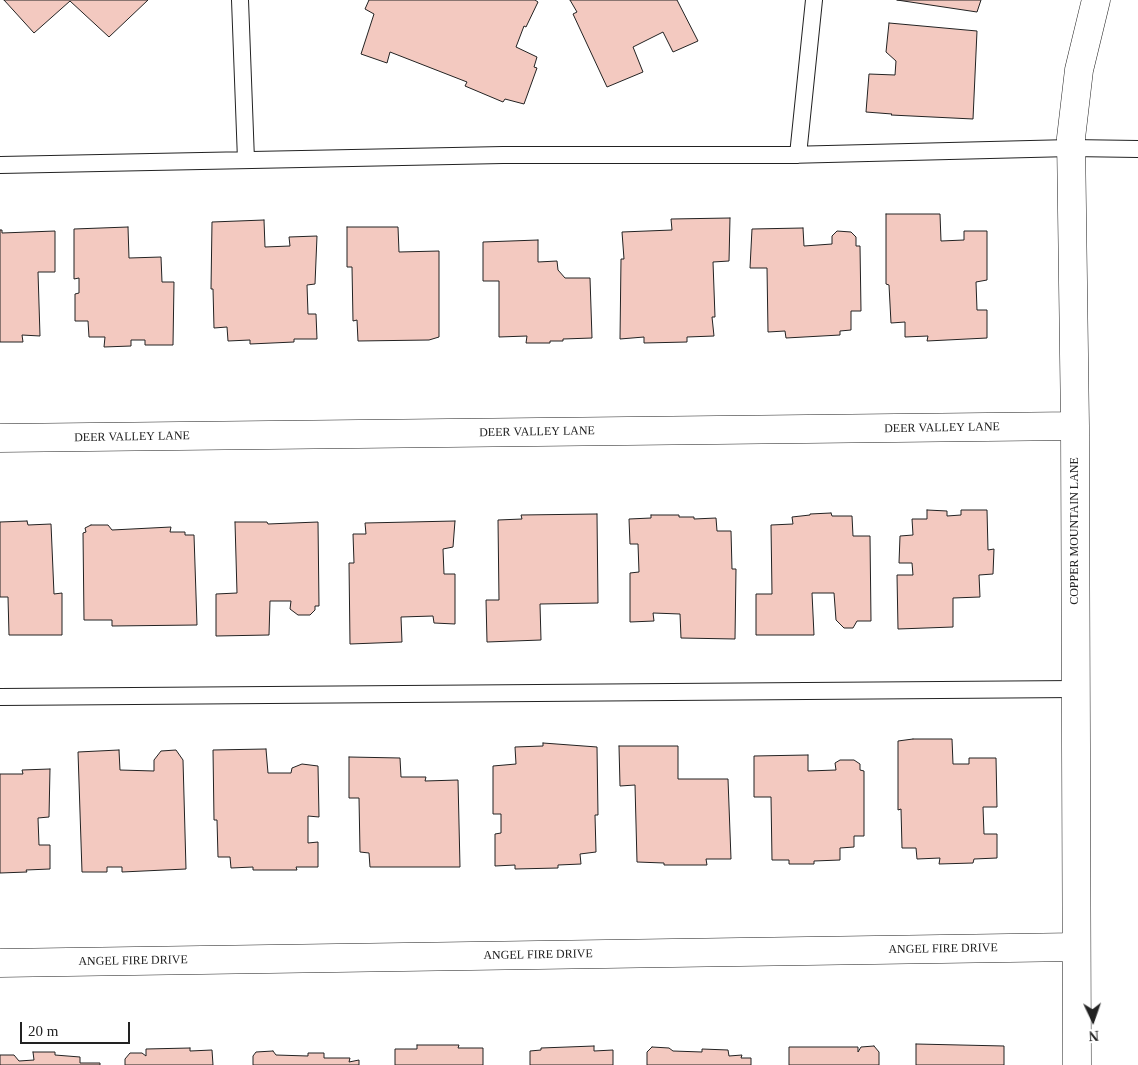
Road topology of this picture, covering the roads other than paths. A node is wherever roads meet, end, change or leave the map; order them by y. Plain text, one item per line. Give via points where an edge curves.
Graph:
1 (240, 0) edge
2 (814, 0) edge
3 (1096, 0) edge
4 (1071, 148) junction
5 (1138, 149) edge
6 (798, 155) junction
7 (246, 160) junction
8 (0, 165) edge
9 (1074, 426) junction
10 (0, 438) edge
11 (1075, 688) junction
12 (0, 697) edge
13 (1076, 947) junction
14 (0, 964) edge
15 (1077, 1065) edge

1 - 7 lane
2 - 6 lane
3 - 4 street, COPPER MOUNTAIN LANE via 1079,70
4 - 5 lane
4 - 6 lane
4 - 9 street, COPPER MOUNTAIN LANE
6 - 7 lane via 502,155
7 - 8 lane
9 - 10 street, DEER VALLEY LANE
9 - 11 street, COPPER MOUNTAIN LANE
11 - 12 lane
11 - 13 street, COPPER MOUNTAIN LANE
13 - 14 street, ANGEL FIRE DRIVE
13 - 15 street, COPPER MOUNTAIN LANE

